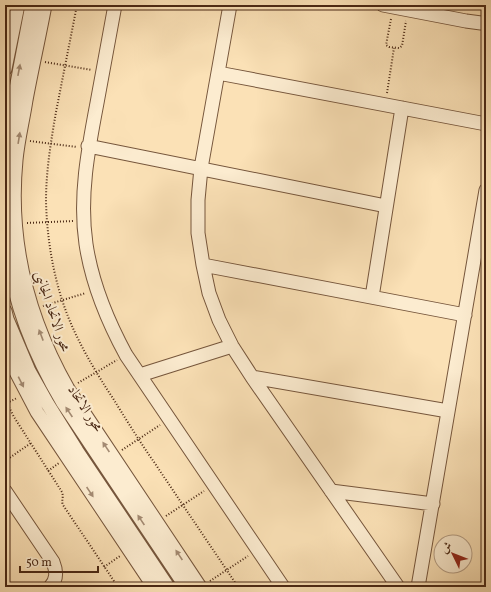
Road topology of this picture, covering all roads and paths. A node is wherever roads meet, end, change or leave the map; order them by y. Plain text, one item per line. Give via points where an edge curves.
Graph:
1 (18, 5) edge
2 (32, 5) edge
3 (45, 5) edge
4 (115, 5) edge
5 (230, 5) edge
6 (388, 6) edge
7 (408, 10) junction
8 (486, 22) edge
9 (394, 48) junction
10 (34, 60) junction
11 (5, 69) edge
12 (102, 72) junction
13 (218, 73) junction
14 (10, 93) edge
15 (386, 105) junction
16 (402, 108) junction
17 (486, 124) edge
18 (19, 139) junction
19 (88, 147) junction
20 (5, 164) edge
21 (201, 168) junction
22 (486, 190) edge
23 (386, 206) junction
24 (84, 221) junction
25 (10, 225) edge
26 (202, 265) junction
27 (98, 289) junction
28 (372, 297) junction
29 (32, 310) junction
30 (5, 311) edge
31 (464, 315) junction
32 (232, 346) junction
33 (5, 347) edge
34 (126, 355) junction
35 (140, 375) junction
36 (252, 377) junction
37 (68, 389) junction
38 (5, 398) edge
39 (448, 411) junction
40 (170, 419) junction
41 (31, 443) junction
42 (112, 456) junction
43 (5, 461) edge
44 (214, 485) junction
45 (5, 491) edge
46 (331, 491) junction
47 (433, 504) junction
48 (157, 522) junction
49 (129, 550) junction
50 (258, 550) junction
51 (104, 567) junction
52 (204, 585) edge
53 (50, 587) edge
54 (118, 587) edge
55 (154, 587) edge
56 (168, 587) edge
57 (186, 587) edge
58 (283, 587) edge
59 (398, 587) edge
60 (418, 587) edge

1 - 11 street
14 -> 2 street
3 - 10 street, محور الاتحاد الجانبى
4 - 12 street
5 - 13 street
6 - 7 street
6 - 9 path via 386,45
7 - 8 street via 466,21
7 - 9 path via 402,46
9 - 15 path
10 - 12 path
18 -> 10 street, محور الاتحاد الجانبى
12 - 19 street
13 - 15 street
13 - 21 street
14 - 20 street
15 - 16 street
16 - 17 street
16 - 23 street
18 - 19 path
18 - 25 street, محور الاتحاد الجانبى
19 - 21 street
19 - 24 street via 83,197
21 - 23 street
21 - 26 street via 198,233
22 - 31 street
23 - 28 street
24 - 25 path
24 - 27 street via 86,244
25 - 29 street, محور الاتحاد الجانبى
57 -> 25 street, محور الاتحاد via 51,383 31,341 11,275 8,252
26 - 28 street
26 - 32 street via 219,320
27 - 29 path
27 - 34 street via 105,312
28 - 31 street
37 -> 29 street, محور الاتحاد الجانبى via 51,358
30 - 56 street via 29,371 47,403
31 - 39 street
32 - 35 street
32 - 36 street
33 -> 49 street via 37,412
34 - 35 street
34 - 37 path
35 - 40 street
36 - 39 street
36 - 46 street
42 -> 37 street, محور الاتحاد الجانبى
38 - 41 path
39 - 47 street
40 - 42 path
40 - 44 street
41 - 43 path
41 - 51 path via 62,492 63,505
42 - 48 street, محور الاتحاد الجانبى
44 - 48 path
44 - 50 street
45 - 53 street via 56,568 55,581
46 - 47 street
46 - 59 street
47 - 60 street
52 -> 48 street, محور الاتحاد الجانبى
49 - 51 path
49 - 55 street
50 - 52 path
50 - 58 street
51 - 54 path

